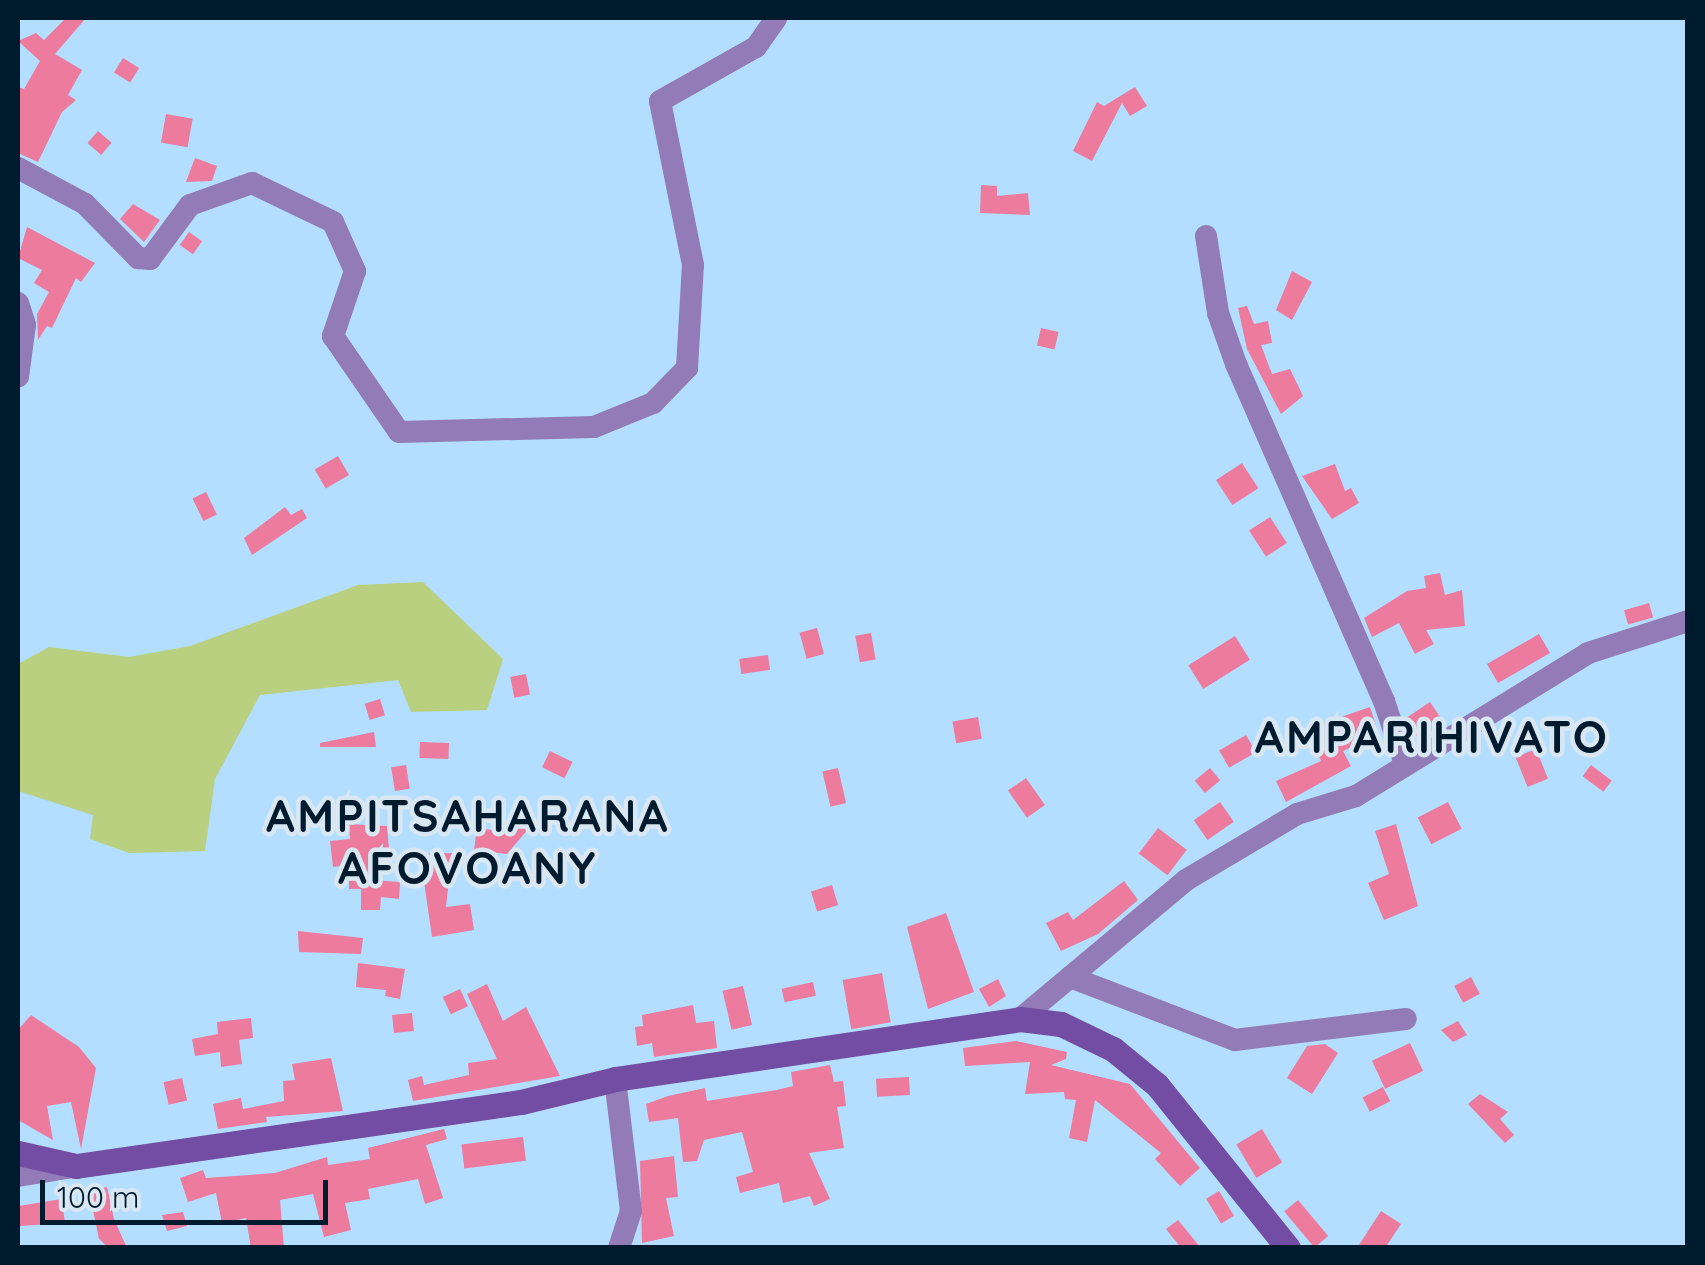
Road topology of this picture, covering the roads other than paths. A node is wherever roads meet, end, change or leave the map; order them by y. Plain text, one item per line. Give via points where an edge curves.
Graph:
1 (776, 18) edge
2 (18, 168) edge
3 (1206, 236) dead end
4 (18, 303) edge
5 (18, 377) edge
6 (1688, 621) edge
7 (1404, 762) junction
8 (1070, 977) junction
9 (1406, 1019) dead end
10 (1020, 1020) junction
11 (615, 1079) junction
12 (18, 1153) edge
13 (76, 1166) junction
14 (18, 1176) edge
15 (618, 1248) edge
16 (1288, 1248) edge

1 - 2 street via 756,47 660,101 693,265 687,368 653,403 594,427 399,432 334,336 355,271 333,222 252,183 190,205 150,259 138,258 85,204
3 - 7 street via 1218,314 1236,364 1384,701
4 - 5 street via 25,325
6 - 7 street via 1588,653
7 - 8 street via 1356,796 1297,814 1186,880
8 - 9 street via 1235,1040
8 - 10 street
10 - 11 main road
10 - 16 main road via 1079,1032 1157,1084
11 - 13 main road via 521,1102
11 - 15 street via 630,1211
12 - 13 main road
13 - 14 street

